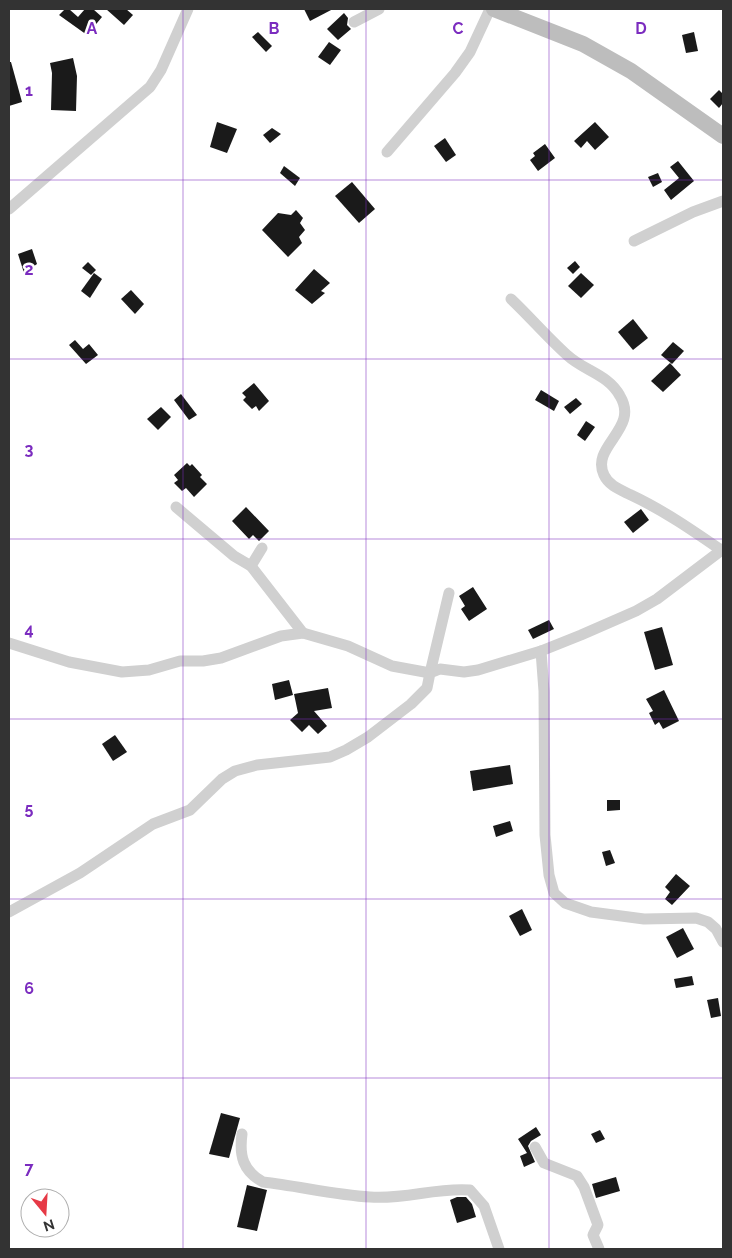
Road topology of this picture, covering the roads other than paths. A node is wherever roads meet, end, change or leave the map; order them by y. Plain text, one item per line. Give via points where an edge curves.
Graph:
1 (188, 9) edge
2 (379, 9) edge
3 (492, 9) edge
4 (354, 22) dead end
5 (723, 136) edge
6 (387, 152) dead end
7 (723, 201) edge
8 (9, 209) edge
9 (634, 241) dead end
10 (511, 299) dead end
11 (176, 507) dead end
12 (262, 548) dead end
13 (722, 550) edge
14 (251, 566) junction
15 (449, 593) dead end
16 (304, 633) junction
17 (9, 643) edge
18 (541, 652) junction
19 (430, 673) junction
20 (9, 912) edge
21 (723, 942) edge
22 (242, 1134) dead end
23 (535, 1147) dead end
24 (499, 1249) edge
25 (598, 1249) edge

1 - 8 street via 150,87
2 - 4 street
3 - 5 main road via 582,44 632,71
3 - 6 street via 455,73
7 - 9 street
10 - 13 street via 568,356 611,382 620,396 625,412 624,424 604,454 601,466 611,485 658,508
11 - 14 street via 234,556
12 - 14 street
13 - 18 street via 682,582 636,611
14 - 16 street
15 - 19 street
16 - 17 street via 281,636 221,658 180,661 149,670 122,672 69,662
16 - 19 street via 348,646 392,666
18 - 19 street via 478,670 440,669
18 - 21 street via 545,835 554,893 565,903 591,912 644,919 696,918 716,929
19 - 20 street via 427,688 411,704 346,750 330,757 257,765 235,771 190,810 153,824 80,873
22 - 24 street via 240,1150 245,1164 252,1176 263,1182 370,1198 470,1190 484,1206
23 - 25 street via 544,1163 577,1176 584,1187 598,1225 594,1235

